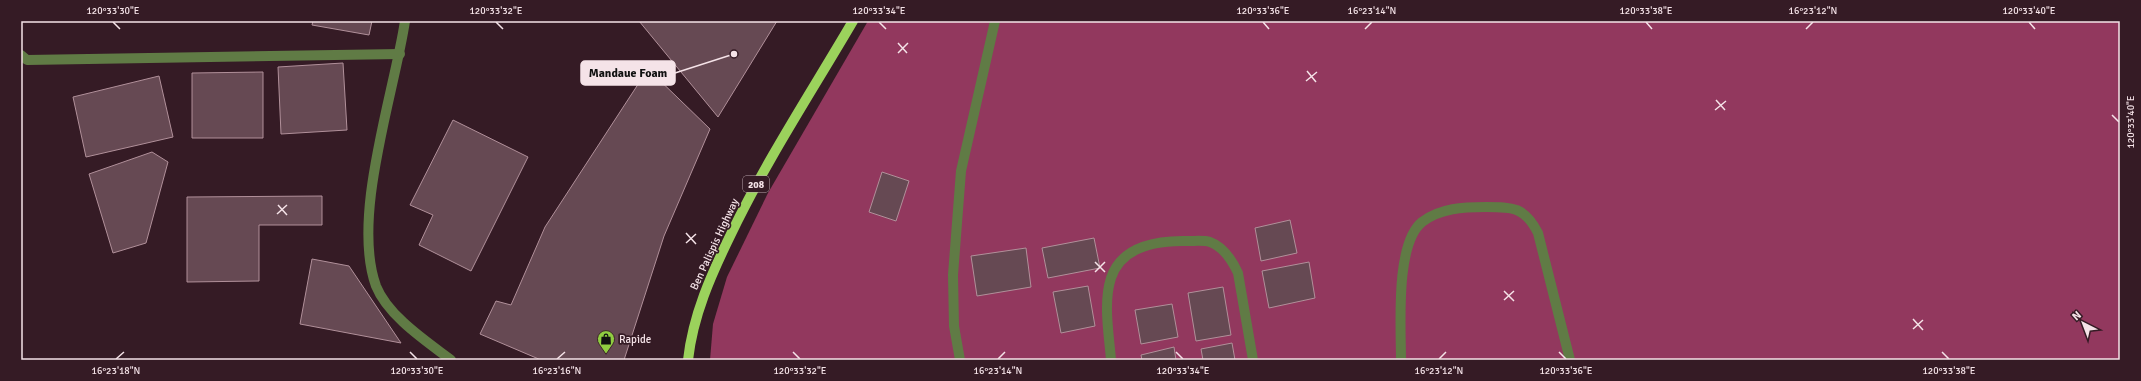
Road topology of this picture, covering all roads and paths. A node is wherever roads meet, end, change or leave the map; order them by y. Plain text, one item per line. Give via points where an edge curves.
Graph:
1 (405, 21) edge
2 (853, 21) edge
3 (996, 21) edge
4 (400, 54) junction
5 (23, 61) edge
6 (450, 360) edge
7 (688, 360) edge
8 (960, 360) edge
9 (1111, 360) edge
10 (1253, 360) edge
11 (1401, 360) edge
12 (1570, 360) edge

1 - 4 street
2 - 7 main road, Ben Palispis Highway / 208 via 749,196 706,284 690,340
3 - 8 street via 961,171 953,276 954,326
4 - 5 street
4 - 6 street via 374,171 369,223 370,260 377,286 388,306 416,334
9 - 10 street via 1107,295 1112,276 1122,261 1137,248 1165,240 1209,241 1221,248 1232,260 1238,273
11 - 12 street via 1403,263 1410,240 1421,223 1439,212 1468,207 1510,207 1522,212 1531,220 1538,233

